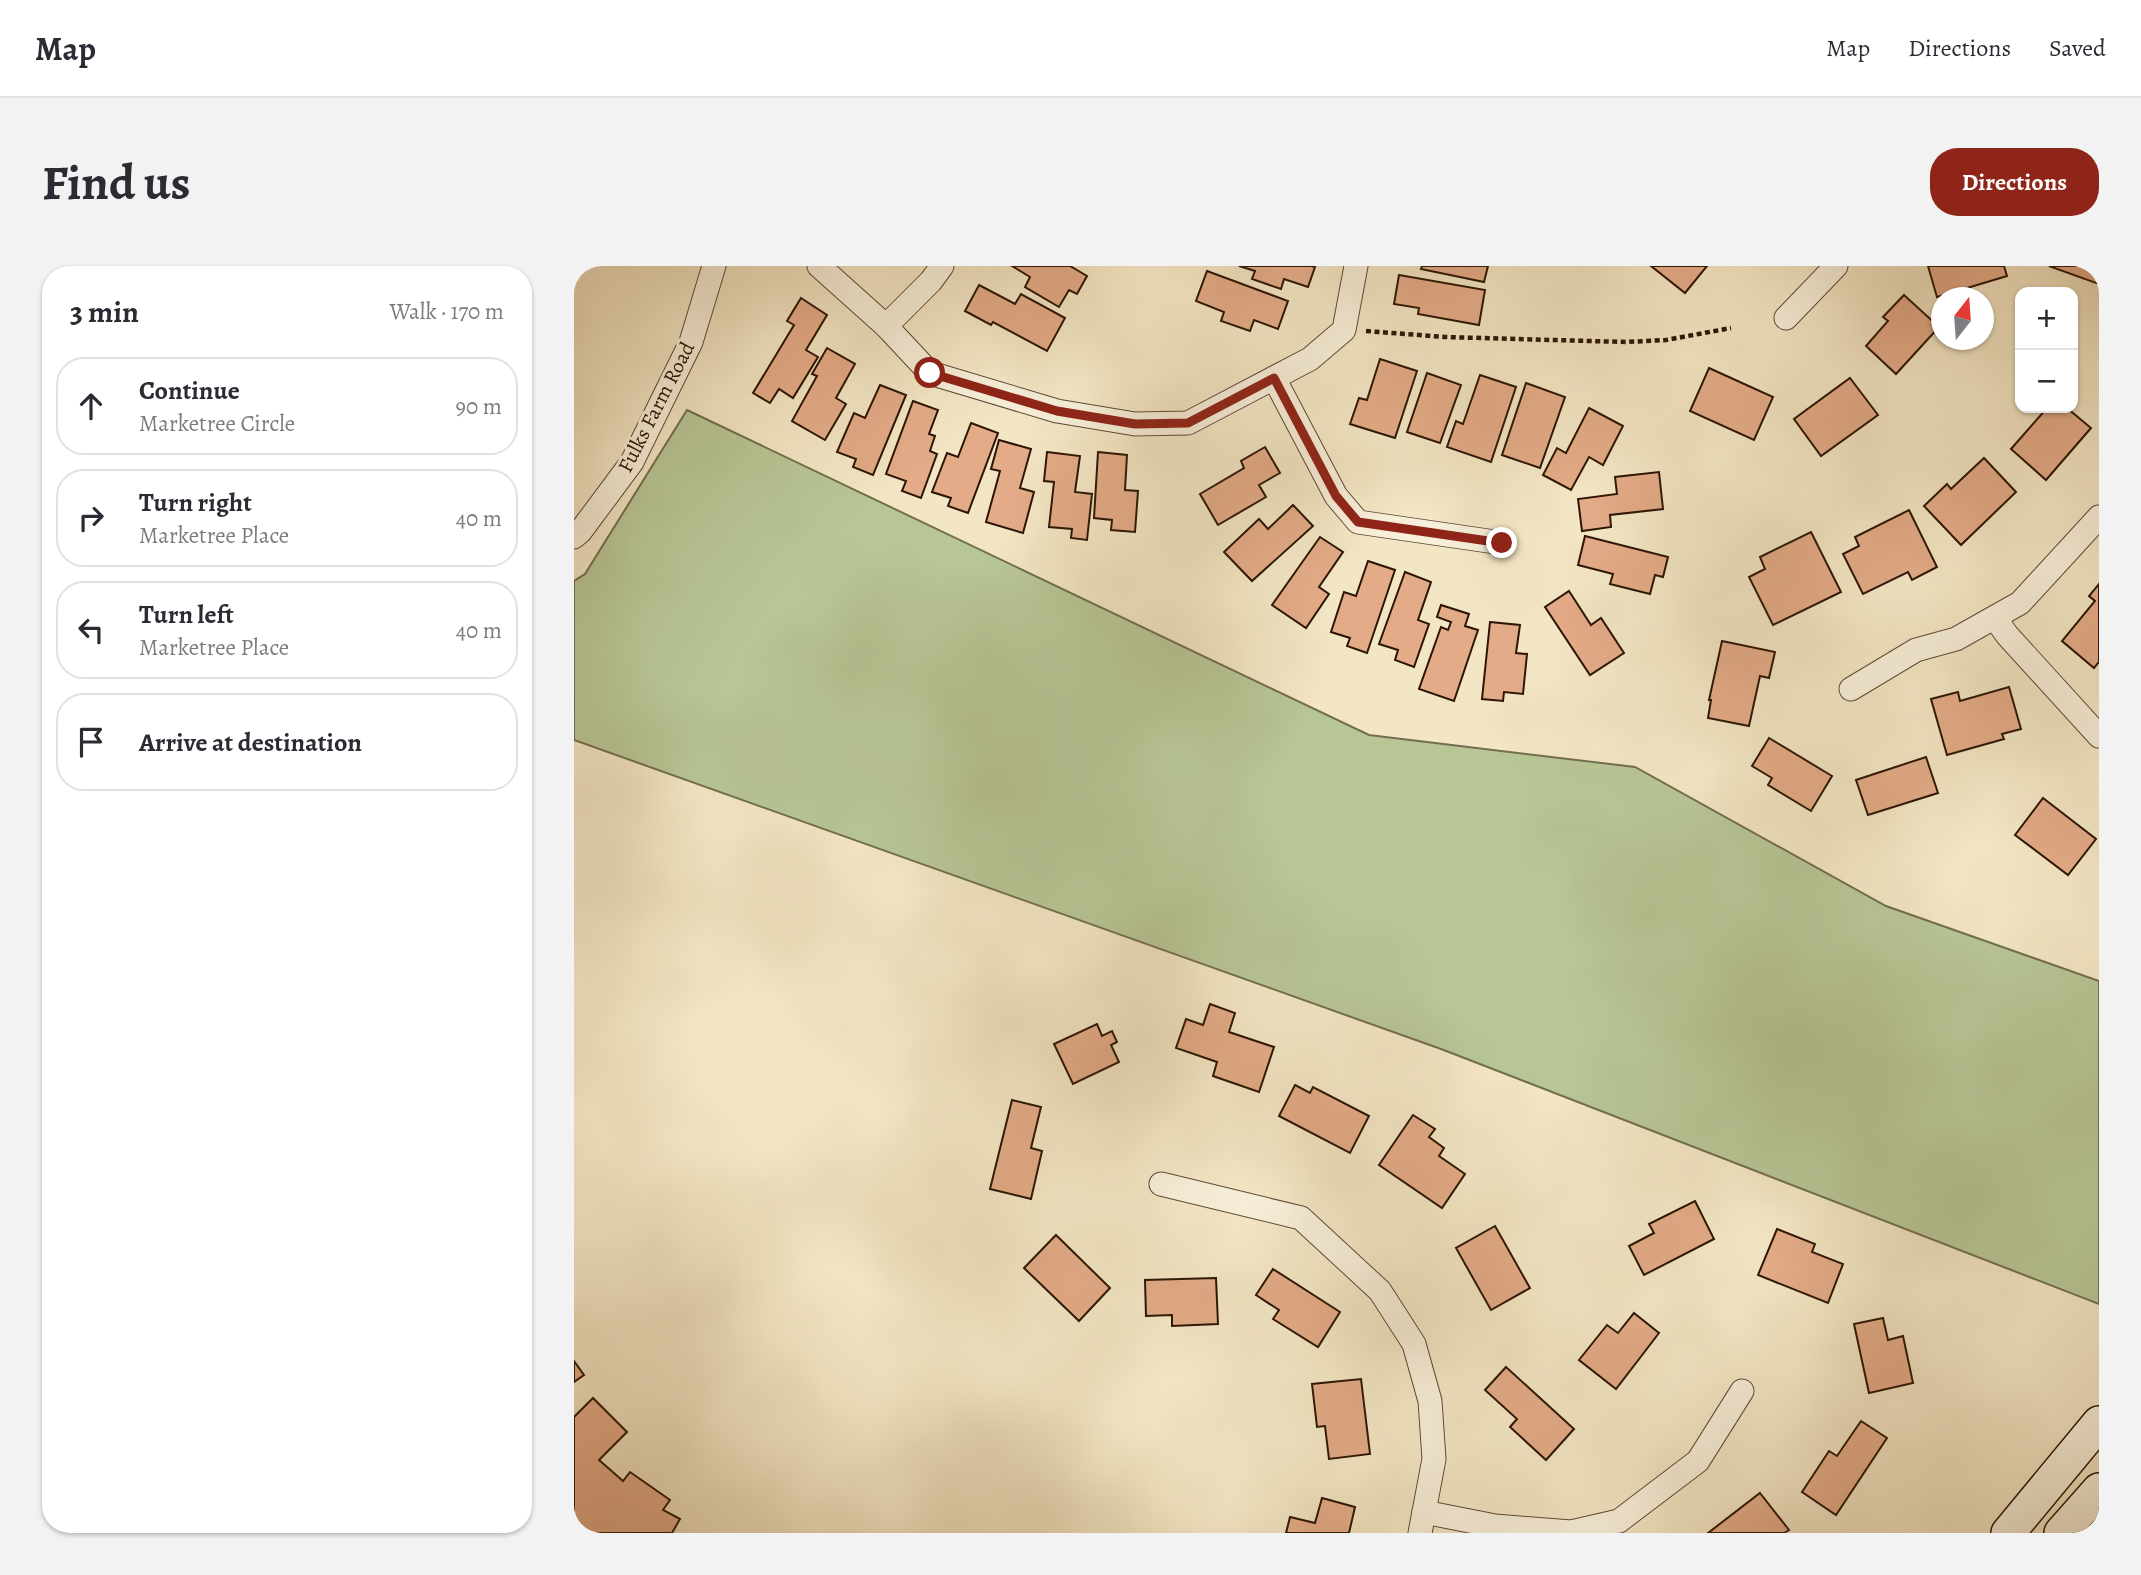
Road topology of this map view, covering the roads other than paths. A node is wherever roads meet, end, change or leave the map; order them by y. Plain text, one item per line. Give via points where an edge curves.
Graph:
1 (714, 266) edge
2 (819, 266) edge
3 (942, 266) edge
4 (1356, 266) edge
5 (1836, 266) edge
6 (1786, 318) dead end
7 (886, 326) junction
8 (1274, 378) junction
9 (2099, 517) edge
10 (574, 537) edge
11 (1502, 543) dead end
12 (1995, 618) junction
13 (1851, 689) dead end
14 (2099, 736) edge
15 (1161, 1184) dead end
16 (1742, 1391) dead end
17 (2099, 1423) edge
18 (2099, 1490) edge
19 (1422, 1522) edge
20 (2008, 1533) edge
21 (2062, 1533) edge

1 - 10 street, Fulks Farm Road via 691,342 632,462
2 - 7 street
3 - 7 street
4 - 8 street via 1344,330 1310,359
5 - 6 street
7 - 8 street via 930,373 1057,411 1135,424 1188,423
8 - 11 street via 1336,496 1358,522
9 - 12 street via 2020,603
12 - 13 street via 1956,639 1916,650
12 - 14 street
15 - 19 street via 1301,1218 1380,1291 1414,1344 1430,1401 1434,1459
16 - 19 street via 1698,1461 1619,1521 1571,1532
17 - 20 street
18 - 21 street

